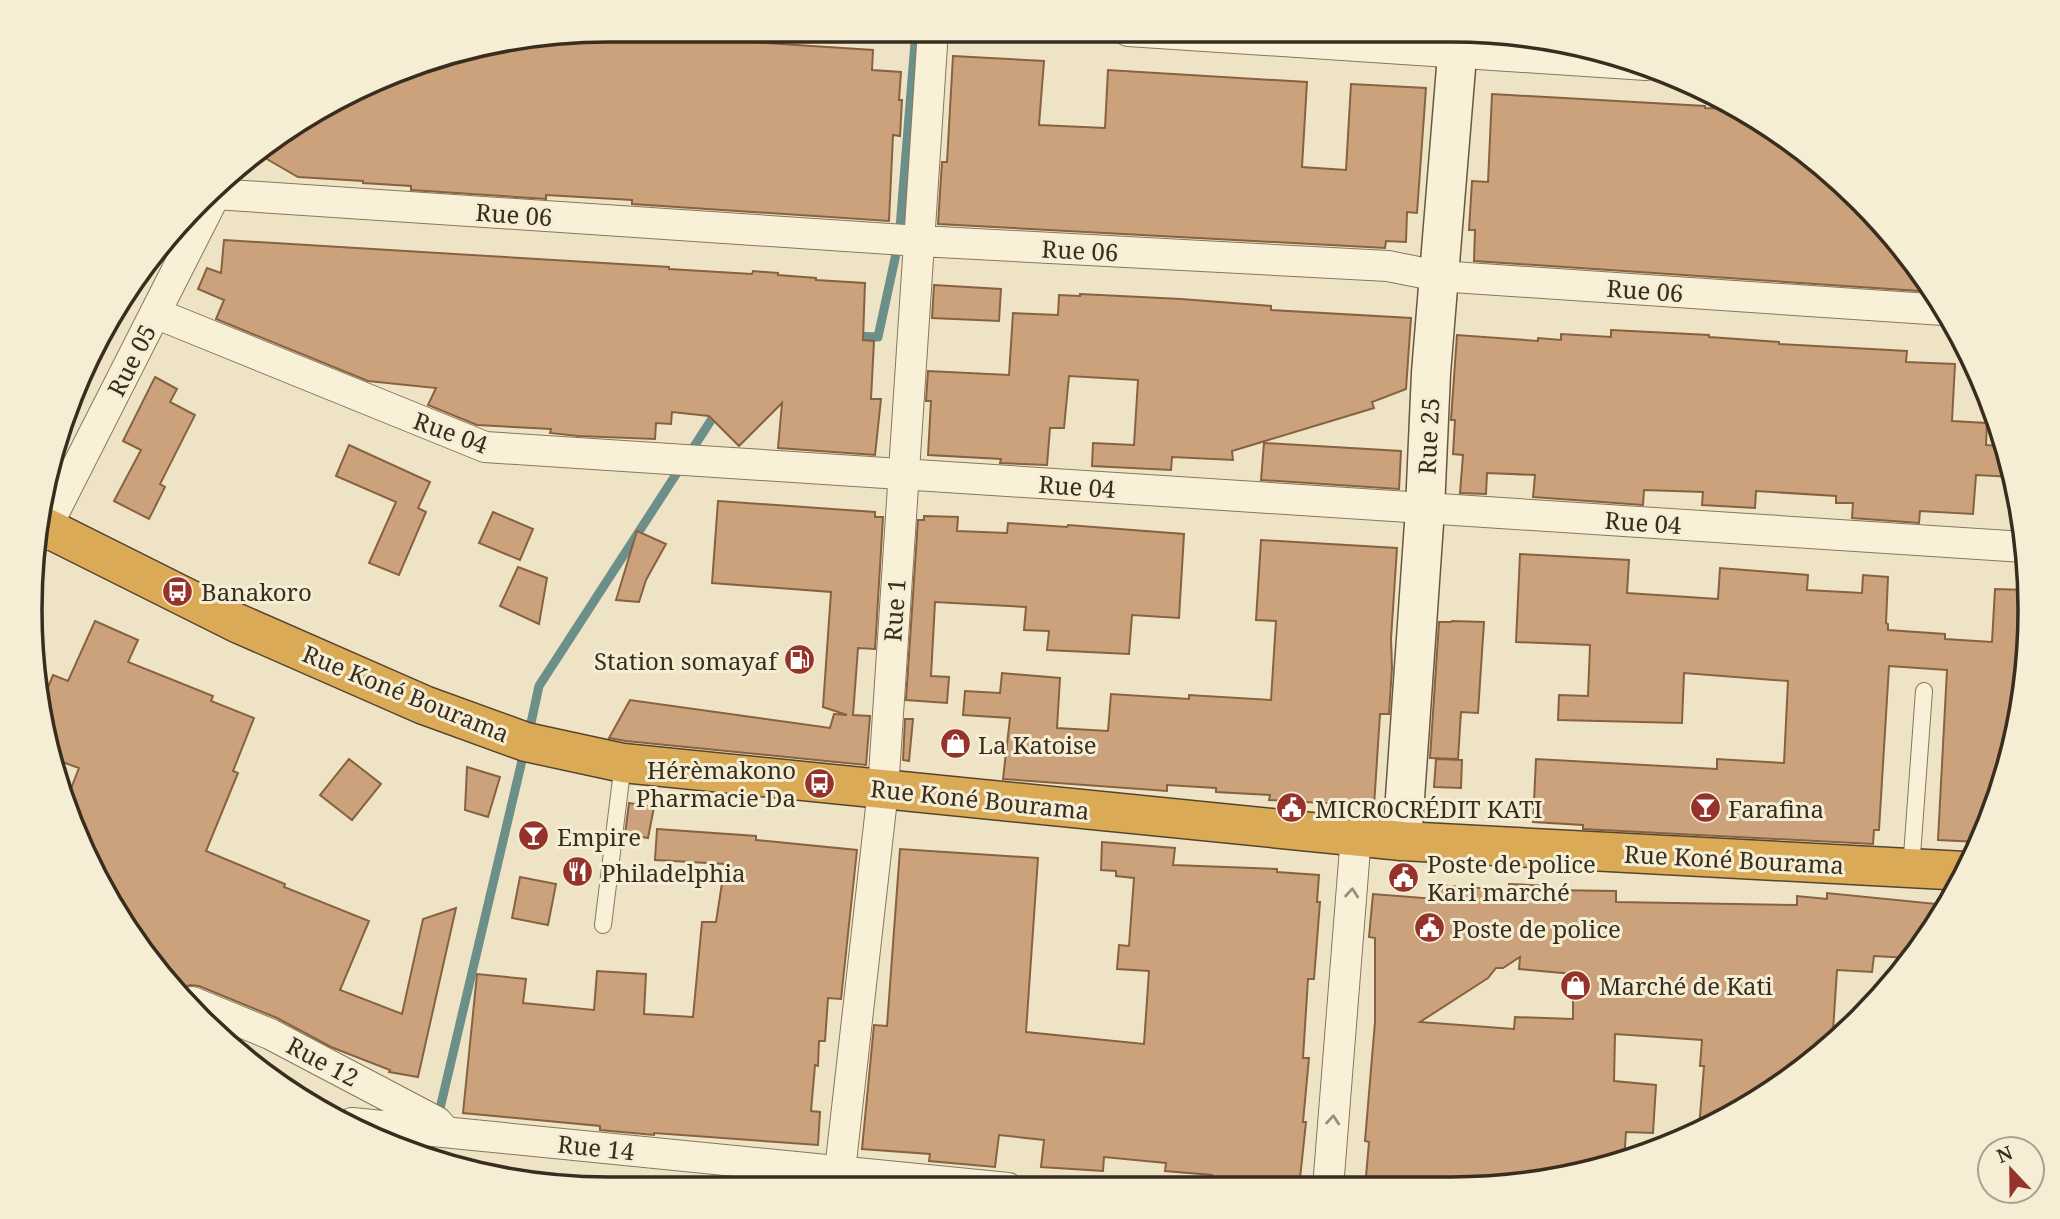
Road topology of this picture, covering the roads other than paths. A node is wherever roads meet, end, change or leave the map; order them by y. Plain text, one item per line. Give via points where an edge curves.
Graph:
1 (932, 42) edge
2 (1458, 42) edge
3 (1460, 42) edge
4 (1577, 57) edge
5 (224, 194) edge
6 (209, 207) edge
7 (920, 241) junction
8 (1438, 276) junction
9 (1931, 309) edge
10 (155, 313) junction
11 (903, 475) junction
12 (1424, 509) junction
13 (50, 519) edge
14 (48, 532) edge
15 (2014, 546) edge
16 (1924, 691) dead end
17 (623, 763) junction
18 (883, 790) junction
19 (1356, 836) junction
20 (1402, 841) junction
21 (1911, 869) junction
22 (1954, 871) edge
23 (603, 925) dead end
24 (204, 1007) edge
25 (374, 1125) edge
26 (446, 1132) junction
27 (814, 1177) edge
28 (839, 1177) edge
29 (1329, 1177) edge

1 - 7 street, Rue 1
2 - 8 street, Rue 25
3 - 4 street
5 - 7 street, Rue 06
6 - 10 street, Rue 05
7 - 8 street, Rue 06 via 1388,265
7 - 11 street, Rue 1
8 - 9 street, Rue 06
8 - 12 street, Rue 25
10 - 11 street, Rue 04 via 485,447
10 - 13 street, Rue 05
11 - 12 street, Rue 04
11 - 18 street, Rue 1
12 - 15 street, Rue 04
12 - 20 street, Rue 25
14 - 17 highway, Rue Koné Bourama via 237,623 424,705 527,742
16 - 21 lane
17 - 18 highway, Rue Koné Bourama
17 - 23 lane
18 - 19 highway, Rue Koné Bourama
18 - 28 street, Rue 1
19 - 20 highway, Rue Koné Bourama
29 -> 19 street
20 - 21 highway, Rue Koné Bourama
21 - 22 highway, Rue Koné Bourama
24 - 26 street, Rue 12 via 270,1034 437,1122
25 - 26 street, Rue 14
26 - 27 street, Rue 14

